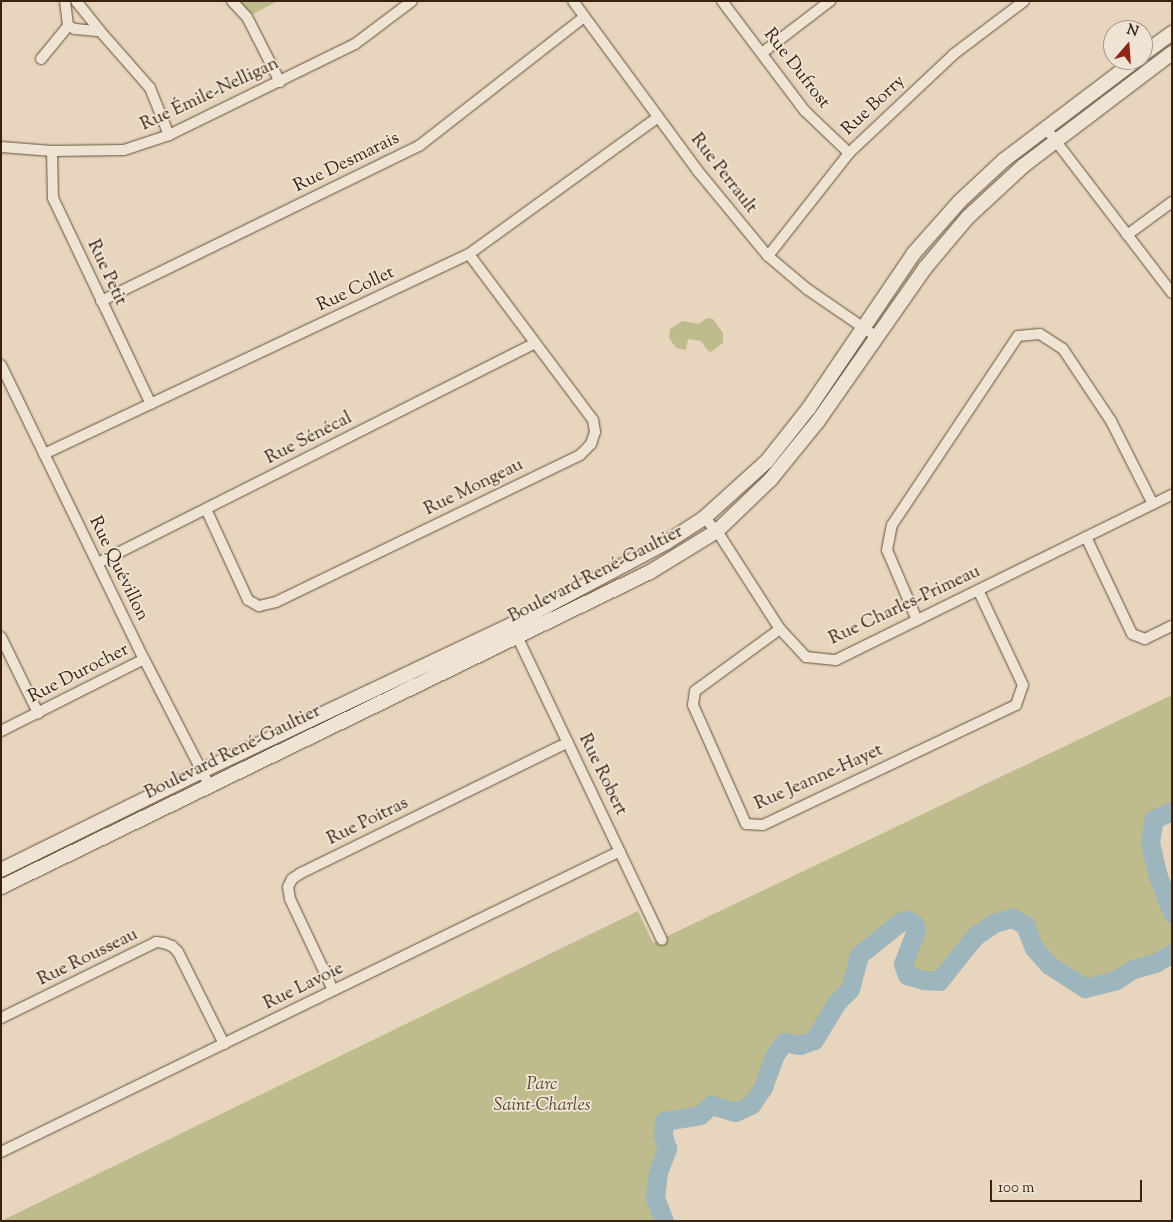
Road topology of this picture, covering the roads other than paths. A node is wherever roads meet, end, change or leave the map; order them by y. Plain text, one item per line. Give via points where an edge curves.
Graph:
1 (65, 1) edge
2 (76, 1) edge
3 (232, 1) edge
4 (412, 1) edge
5 (573, 1) edge
6 (722, 1) edge
7 (830, 1) edge
8 (1024, 1) edge
9 (584, 17) junction
10 (68, 26) junction
11 (100, 32) junction
12 (1172, 33) edge
13 (1153, 47) edge
14 (762, 53) junction
15 (1172, 53) edge
16 (41, 59) dead end
17 (1122, 70) edge
18 (280, 82) junction
19 (658, 117) junction
20 (1045, 127) junction
21 (169, 135) junction
22 (1056, 141) junction
23 (1, 147) edge
24 (52, 151) junction
25 (849, 153) junction
26 (1172, 202) edge
27 (1127, 235) junction
28 (469, 254) junction
29 (768, 256) junction
30 (1172, 293) edge
31 (101, 301) junction
32 (862, 327) junction
33 (876, 337) junction
34 (535, 343) junction
35 (1, 364) edge
36 (151, 404) junction
37 (44, 454) junction
38 (1172, 495) edge
39 (1153, 504) junction
40 (206, 509) junction
41 (704, 518) junction
42 (717, 532) junction
43 (1086, 537) junction
44 (98, 563) junction
45 (978, 590) junction
46 (918, 620) junction
47 (1172, 626) edge
48 (780, 629) junction
49 (514, 631) junction
50 (1, 637) edge
51 (144, 659) junction
52 (38, 713) junction
53 (1, 732) edge
54 (568, 742) junction
55 (202, 770) junction
56 (209, 786) junction
57 (620, 851) junction
58 (1, 870) edge
59 (1, 887) edge
60 (662, 940) dead end
61 (334, 990) junction
62 (1, 1018) edge
63 (224, 1044) junction
64 (1, 1152) edge

1 - 10 street
2 - 11 street
3 - 18 street via 247,17
4 - 18 street, Rue Émile-Nelligan via 355,44
5 - 9 street, Rue Perrault
6 - 14 street, Rue Dufrost
7 - 14 street
8 - 25 street, Rue Borry via 954,54
9 - 19 street, Rue Perrault
9 - 31 street, Rue Desmarais via 419,146
10 - 11 street
10 - 16 street
11 - 21 street via 150,88
12 - 13 street
14 - 25 street, Rue Dufrost via 805,111
15 - 22 street, Boulevard René-Gaultier
17 - 20 street, Boulevard René-Gaultier
18 - 21 street, Rue Émile-Nelligan
19 - 28 street, Rue Collet
19 - 29 street, Rue Perrault
20 - 22 street
20 - 32 street, Boulevard René-Gaultier via 960,201 914,253
21 - 24 street, Rue Émile-Nelligan via 124,150
22 - 27 street
22 - 33 street, Boulevard René-Gaultier via 1023,166 968,217 925,268
23 - 24 street, Rue Émile-Nelligan
24 - 31 street, Rue Petit via 53,198
25 - 29 street, Rue Borry
26 - 27 street
27 - 30 street
28 - 34 street, Rue Mongeau
28 - 36 street, Rue Collet
29 - 32 street, Rue Perrault via 807,289
31 - 36 street, Rue Petit
32 - 33 street, Rue Perrault
32 - 41 street, Boulevard René-Gaultier via 809,408 767,461
33 - 42 street, Boulevard René-Gaultier via 818,421 778,471
34 - 40 street, Rue Sénécal
34 - 40 street, Rue Mongeau via 593,420 595,432 591,444 580,454 276,602 259,606 248,600
35 - 37 street, Rue Quévillon
36 - 37 street, Rue Collet
37 - 44 street, Rue Quévillon
38 - 39 street, Rue Charles-Primeau
39 - 43 street, Rue Charles-Primeau
39 - 46 street via 1111,421 1063,349 1040,334 1018,336 892,525 887,550
40 - 44 street, Rue Sénécal
41 - 42 street, Rue Charles-Primeau
41 - 49 street, Boulevard René-Gaultier
42 - 48 street, Rue Charles-Primeau
42 - 49 street, Boulevard René-Gaultier via 650,572
43 - 45 street, Rue Charles-Primeau
43 - 47 street via 1132,634 1145,639
44 - 51 street, Rue Quévillon
45 - 46 street, Rue Charles-Primeau
45 - 48 street, Rue Jeanne-Hayet via 1023,685 1016,704 763,825 746,824 693,705 695,691
46 - 48 street, Rue Charles-Primeau via 836,660 806,657
49 - 54 street, Rue Robert
49 - 55 street, Boulevard René-Gaultier
49 - 56 street, Boulevard René-Gaultier
50 - 52 street
51 - 52 street, Rue Durocher
51 - 55 street, Rue Quévillon
52 - 53 street, Rue Durocher
54 - 57 street, Rue Robert
54 - 61 street, Rue Poitras via 292,879 288,887 290,899
55 - 56 street, Rue Quévillon
55 - 58 street, Boulevard René-Gaultier
56 - 59 street, Boulevard René-Gaultier
57 - 60 street, Rue Robert
57 - 61 street, Rue Lavoie
61 - 63 street, Rue Lavoie
62 - 63 street, Rue Rousseau via 156,942 172,946 178,952
63 - 64 street, Rue Lavoie

